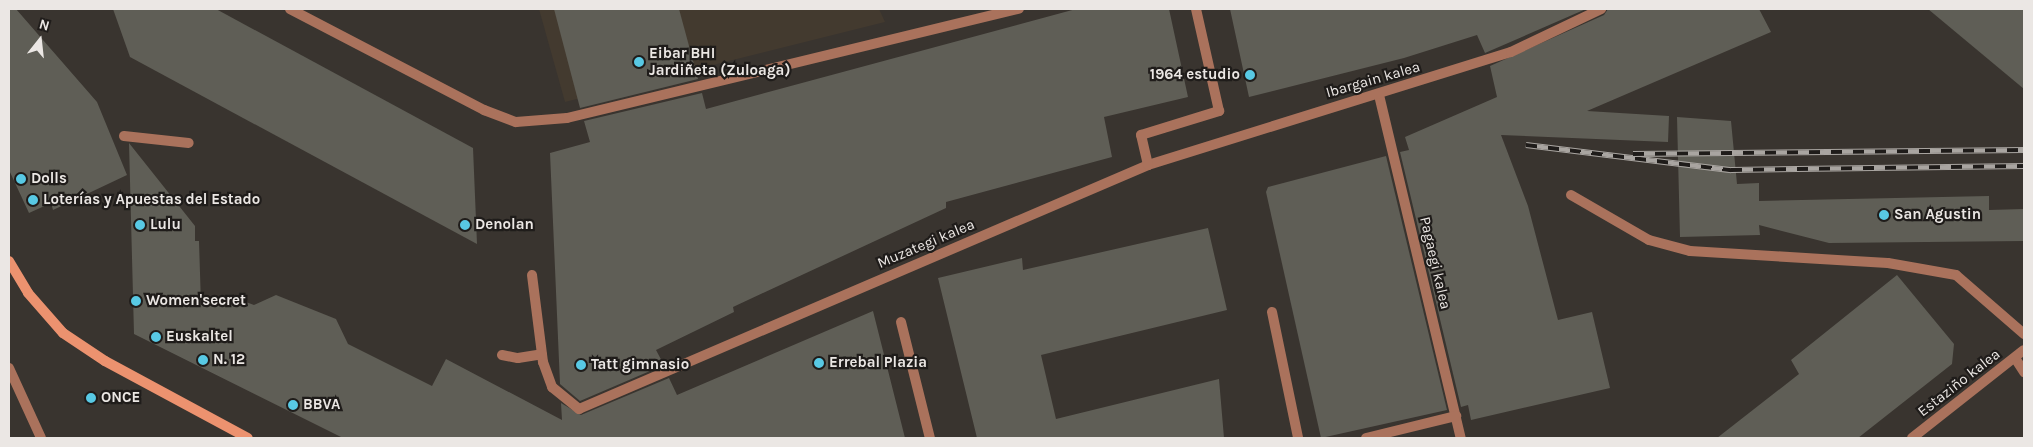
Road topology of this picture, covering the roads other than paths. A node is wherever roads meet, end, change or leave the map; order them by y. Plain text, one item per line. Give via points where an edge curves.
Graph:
1 (290, 9) edge
2 (1019, 9) edge
3 (1196, 9) edge
4 (1601, 9) edge
5 (1380, 95) junction
6 (124, 136) dead end
7 (189, 143) dead end
8 (1148, 165) junction
9 (1571, 195) dead end
10 (9, 261) edge
11 (532, 275) dead end
12 (1272, 312) dead end
13 (902, 322) dead end
14 (2024, 334) edge
15 (2024, 350) edge
16 (542, 354) junction
17 (502, 355) dead end
18 (2015, 358) junction
19 (9, 368) edge
20 (2024, 372) edge
21 (1456, 416) junction
22 (41, 438) edge
23 (248, 438) edge
24 (930, 438) edge
25 (1298, 438) edge
26 (1366, 438) edge
27 (1461, 438) edge
28 (1912, 438) edge

1 - 2 street via 420,78 516,122 567,118
3 - 8 street via 1219,111 1141,136
4 - 5 street, Ibargain kalea via 1511,52
5 - 8 street, Ibargain kalea via 1287,120
5 - 21 street, Pagaegi kalea
6 - 7 street
8 - 16 street, Muzategi kalea via 579,408 552,388
9 - 14 street via 1649,240 1690,251 1888,264 1956,275
10 - 23 street via 28,293 63,333 200,415
11 - 16 street, Muzategi kalea
12 - 25 street
13 - 24 street
15 - 18 street, Estaziño kalea
16 - 17 street via 518,358
18 - 20 street
18 - 28 street, Estaziño kalea
19 - 22 street
21 - 26 street
21 - 27 street, Pagaegi kalea

